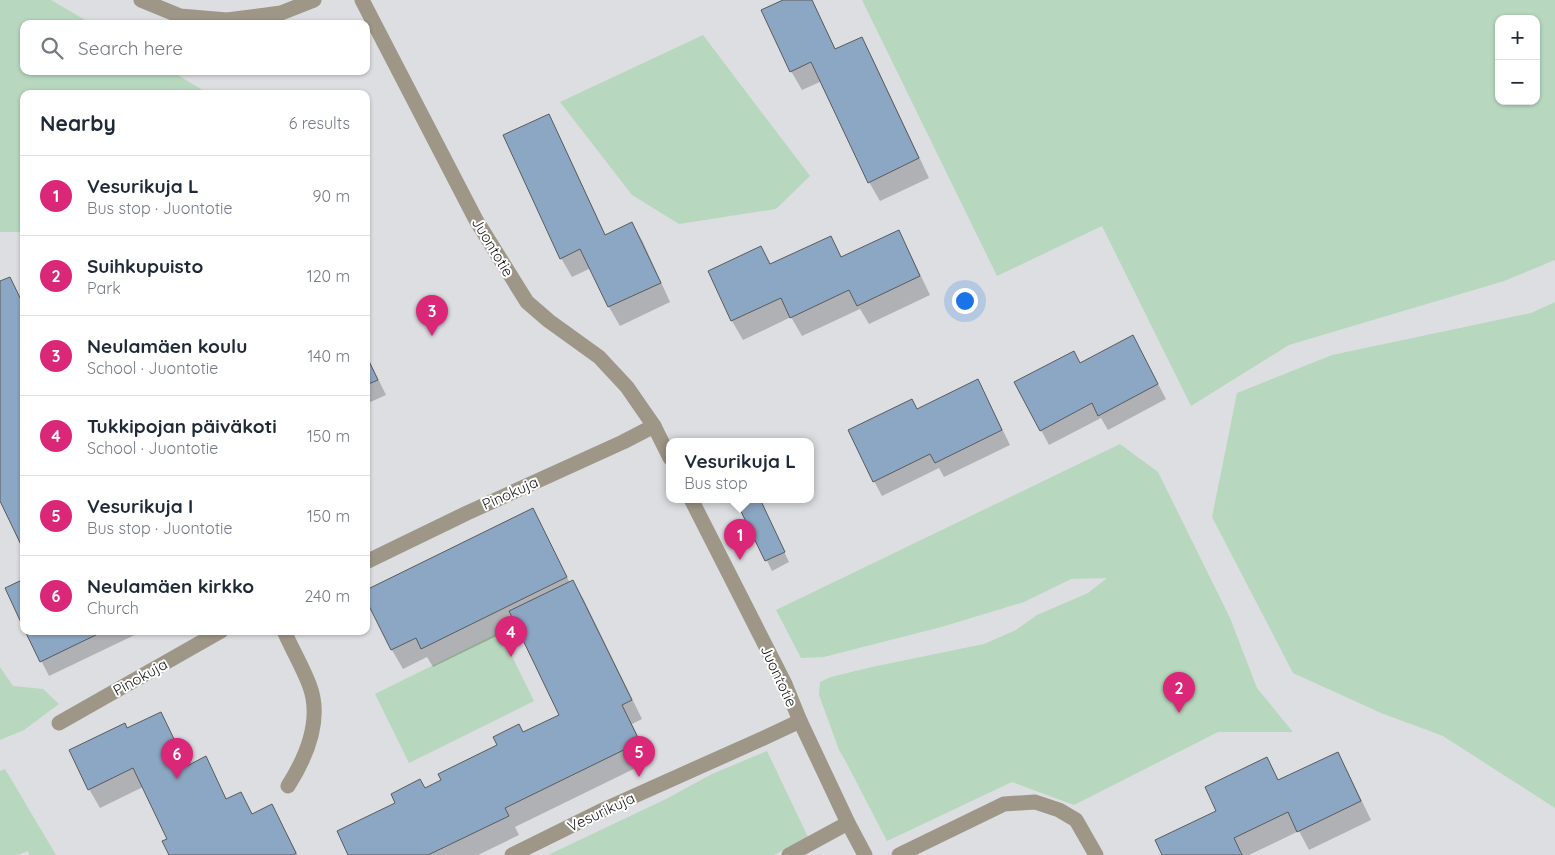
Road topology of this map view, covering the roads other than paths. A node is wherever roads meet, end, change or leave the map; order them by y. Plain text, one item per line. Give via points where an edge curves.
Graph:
1 (141, 0) edge
2 (314, 0) edge
3 (362, 0) edge
4 (654, 426) junction
5 (666, 450) edge
6 (692, 503) edge
7 (370, 560) edge
8 (214, 635) edge
9 (286, 635) edge
10 (800, 721) junction
11 (59, 723) dead end
12 (288, 786) dead end
13 (848, 823) junction
14 (512, 855) edge
15 (789, 855) edge
16 (865, 855) edge
17 (899, 855) edge
18 (1096, 855) edge

1 - 2 street via 180,16 227,20 281,13
3 - 4 street, Juontotie via 476,220 527,302 599,357 628,387
4 - 5 street, Juontotie
4 - 7 street, Pinokuja
6 - 10 street, Juontotie via 785,684
8 - 11 street, Pinokuja
9 - 12 street via 310,685 315,710 314,729 301,765
10 - 13 street, Juontotie
10 - 14 street, Vesurikuja
13 - 15 street
13 - 16 street, Juontotie
17 - 18 street via 1004,804 1035,802 1076,820

